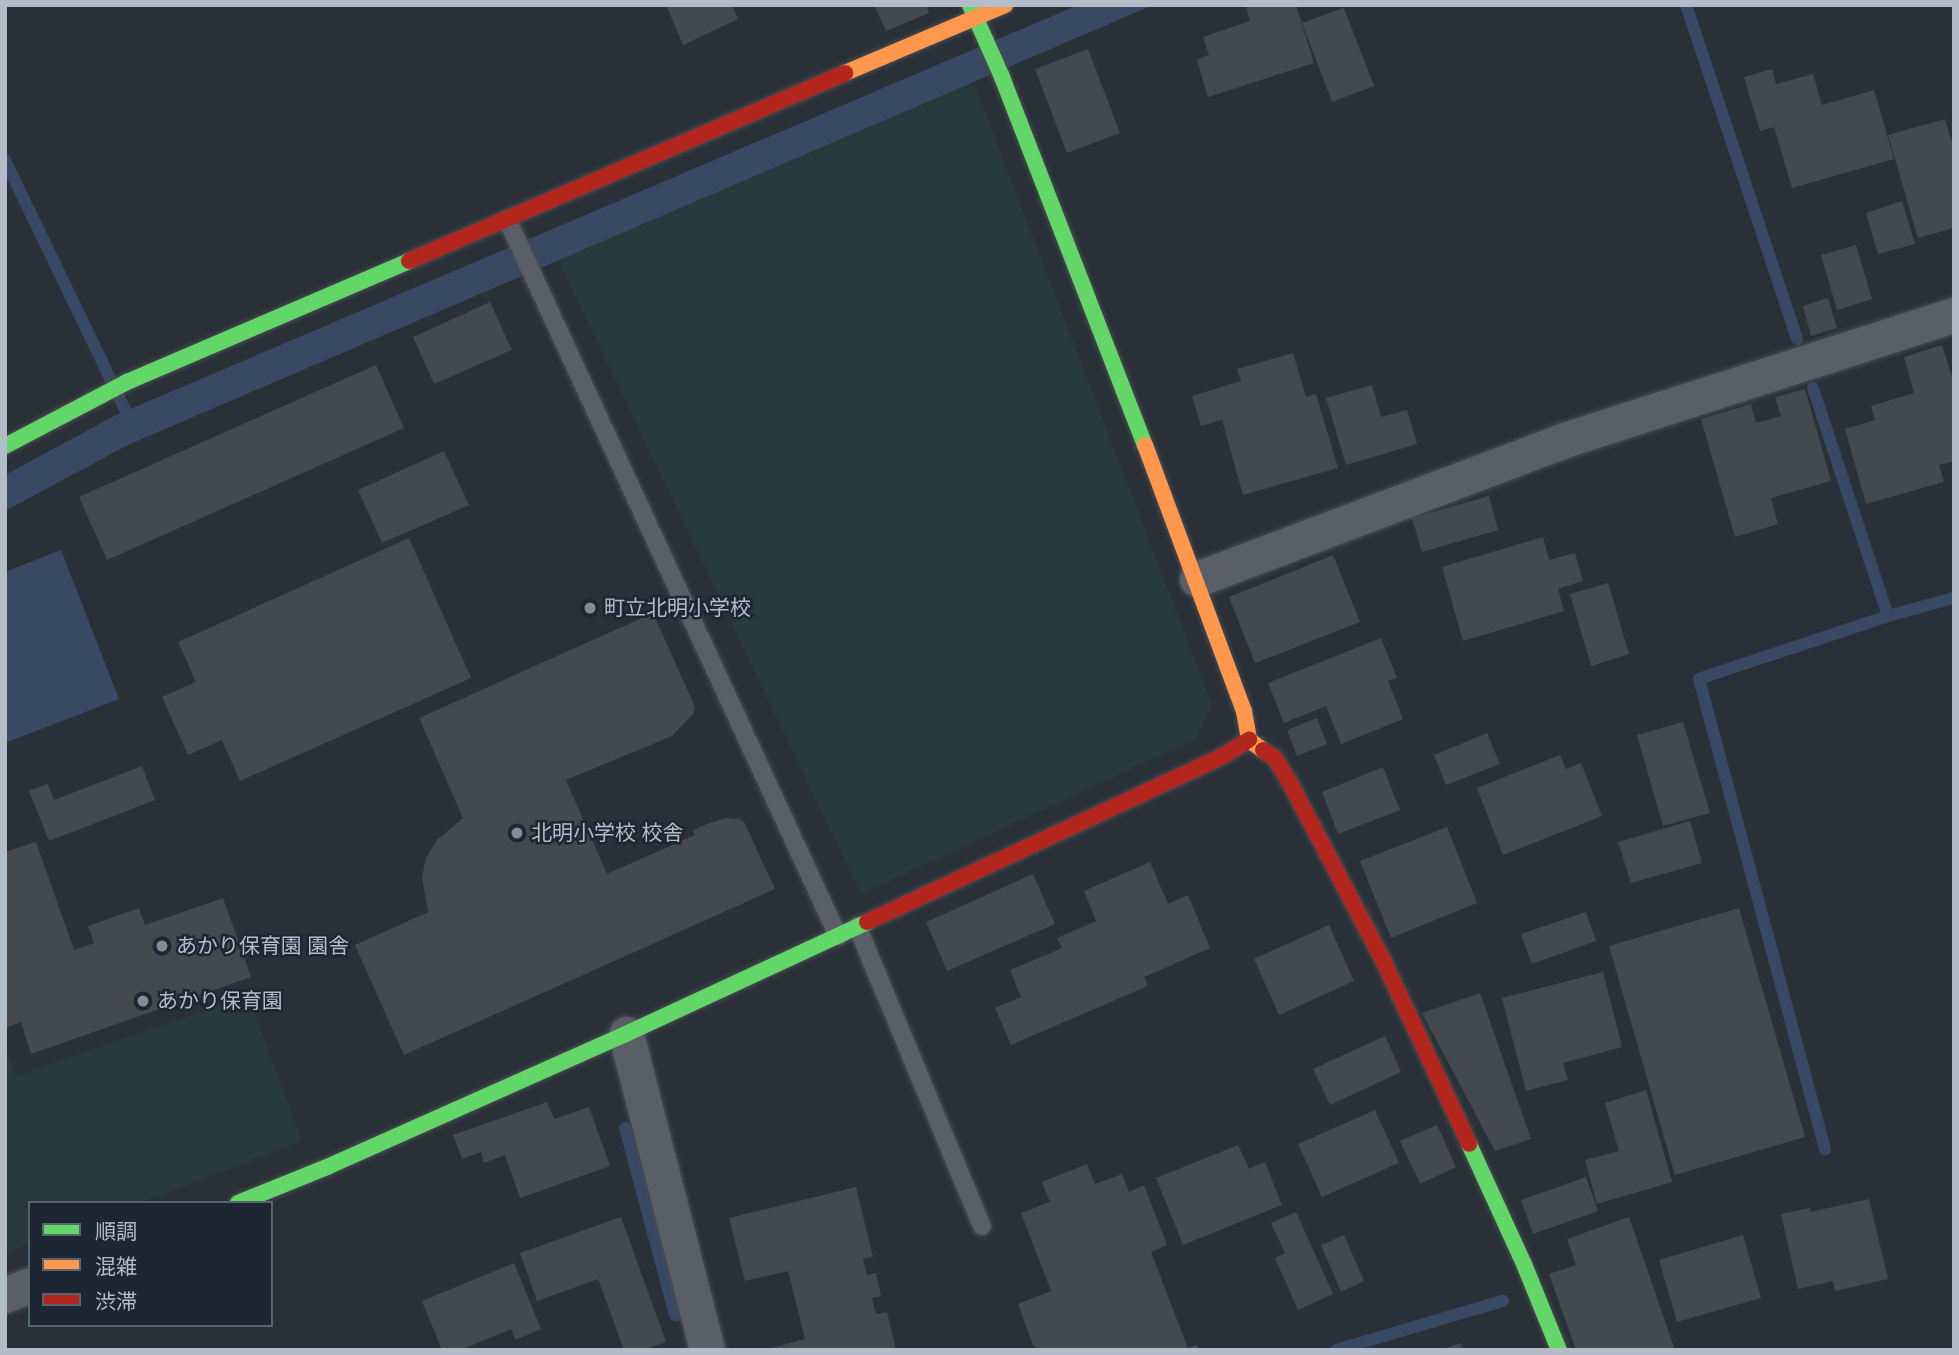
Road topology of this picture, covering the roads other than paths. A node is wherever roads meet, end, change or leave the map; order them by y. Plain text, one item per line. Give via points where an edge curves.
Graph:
1 (1005, 5) edge
2 (973, 11) edge
3 (511, 226) junction
4 (1954, 315) edge
5 (5, 446) edge
6 (1196, 579) junction
7 (1249, 740) junction
8 (857, 926) junction
9 (838, 936) junction
10 (626, 1034) junction
11 (243, 1201) edge
12 (982, 1226) dead end
13 (28, 1287) edge
14 (5, 1295) edge
15 (707, 1350) edge
16 (1559, 1350) edge

1 - 2 street
2 - 3 street
2 - 6 street via 1003,77
3 - 5 street via 127,382
3 - 9 lane
4 - 6 street via 1564,440
6 - 7 street via 1244,711
7 - 8 street via 1223,757
7 - 16 street via 1275,758 1383,960
8 - 9 street
8 - 12 lane
9 - 10 street
10 - 11 street
10 - 15 street
13 - 14 street

